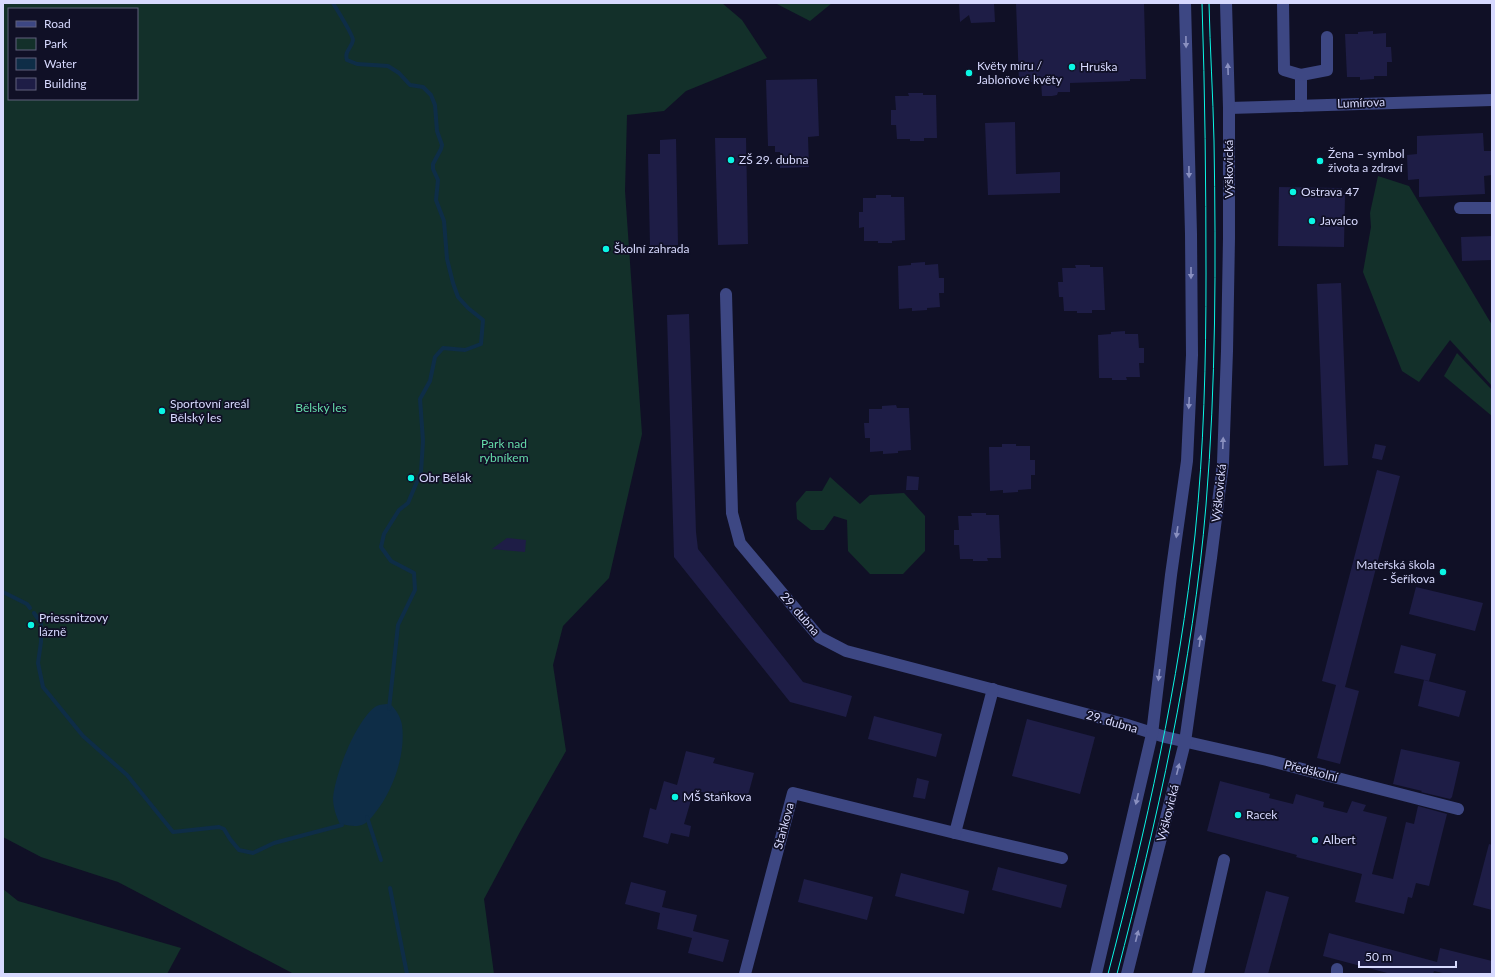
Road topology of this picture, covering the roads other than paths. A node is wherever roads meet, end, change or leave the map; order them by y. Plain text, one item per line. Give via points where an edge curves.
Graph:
1 (1185, 3) edge
2 (1226, 3) edge
3 (1283, 3) edge
4 (1327, 36) dead end
5 (1301, 75) junction
6 (1492, 100) edge
7 (1300, 106) junction
8 (1229, 108) junction
9 (1460, 208) dead end
10 (1492, 208) edge
11 (726, 294) dead end
12 (993, 689) junction
13 (1152, 734) junction
14 (1165, 737) joint
15 (1185, 742) junction
16 (1458, 808) dead end
17 (956, 833) junction
18 (1062, 858) dead end
19 (1224, 860) dead end
20 (745, 974) edge
21 (1096, 974) edge
22 (1127, 974) edge
23 (1198, 974) edge

1 -> 13 street via 1192,355 1186,462
8 -> 2 street, Výškovická
3 - 5 street via 1284,70
4 - 5 street via 1327,70
5 - 7 street
6 - 7 street, Lumírova
7 - 8 street, Lumírova
15 -> 8 street, Výškovická via 1223,463
9 - 10 street
11 - 12 street, 29. dubna via 732,513 740,543 819,637 846,650
12 - 13 street, 29. dubna
12 - 17 street
13 - 14 street, 29. dubna
13 -> 21 street
14 - 15 street, Předškolní
15 - 16 street, Předškolní
22 -> 15 street, Výškovická
17 - 18 street, Staňkova
17 - 20 street, Staňkova via 793,793
19 - 23 street

